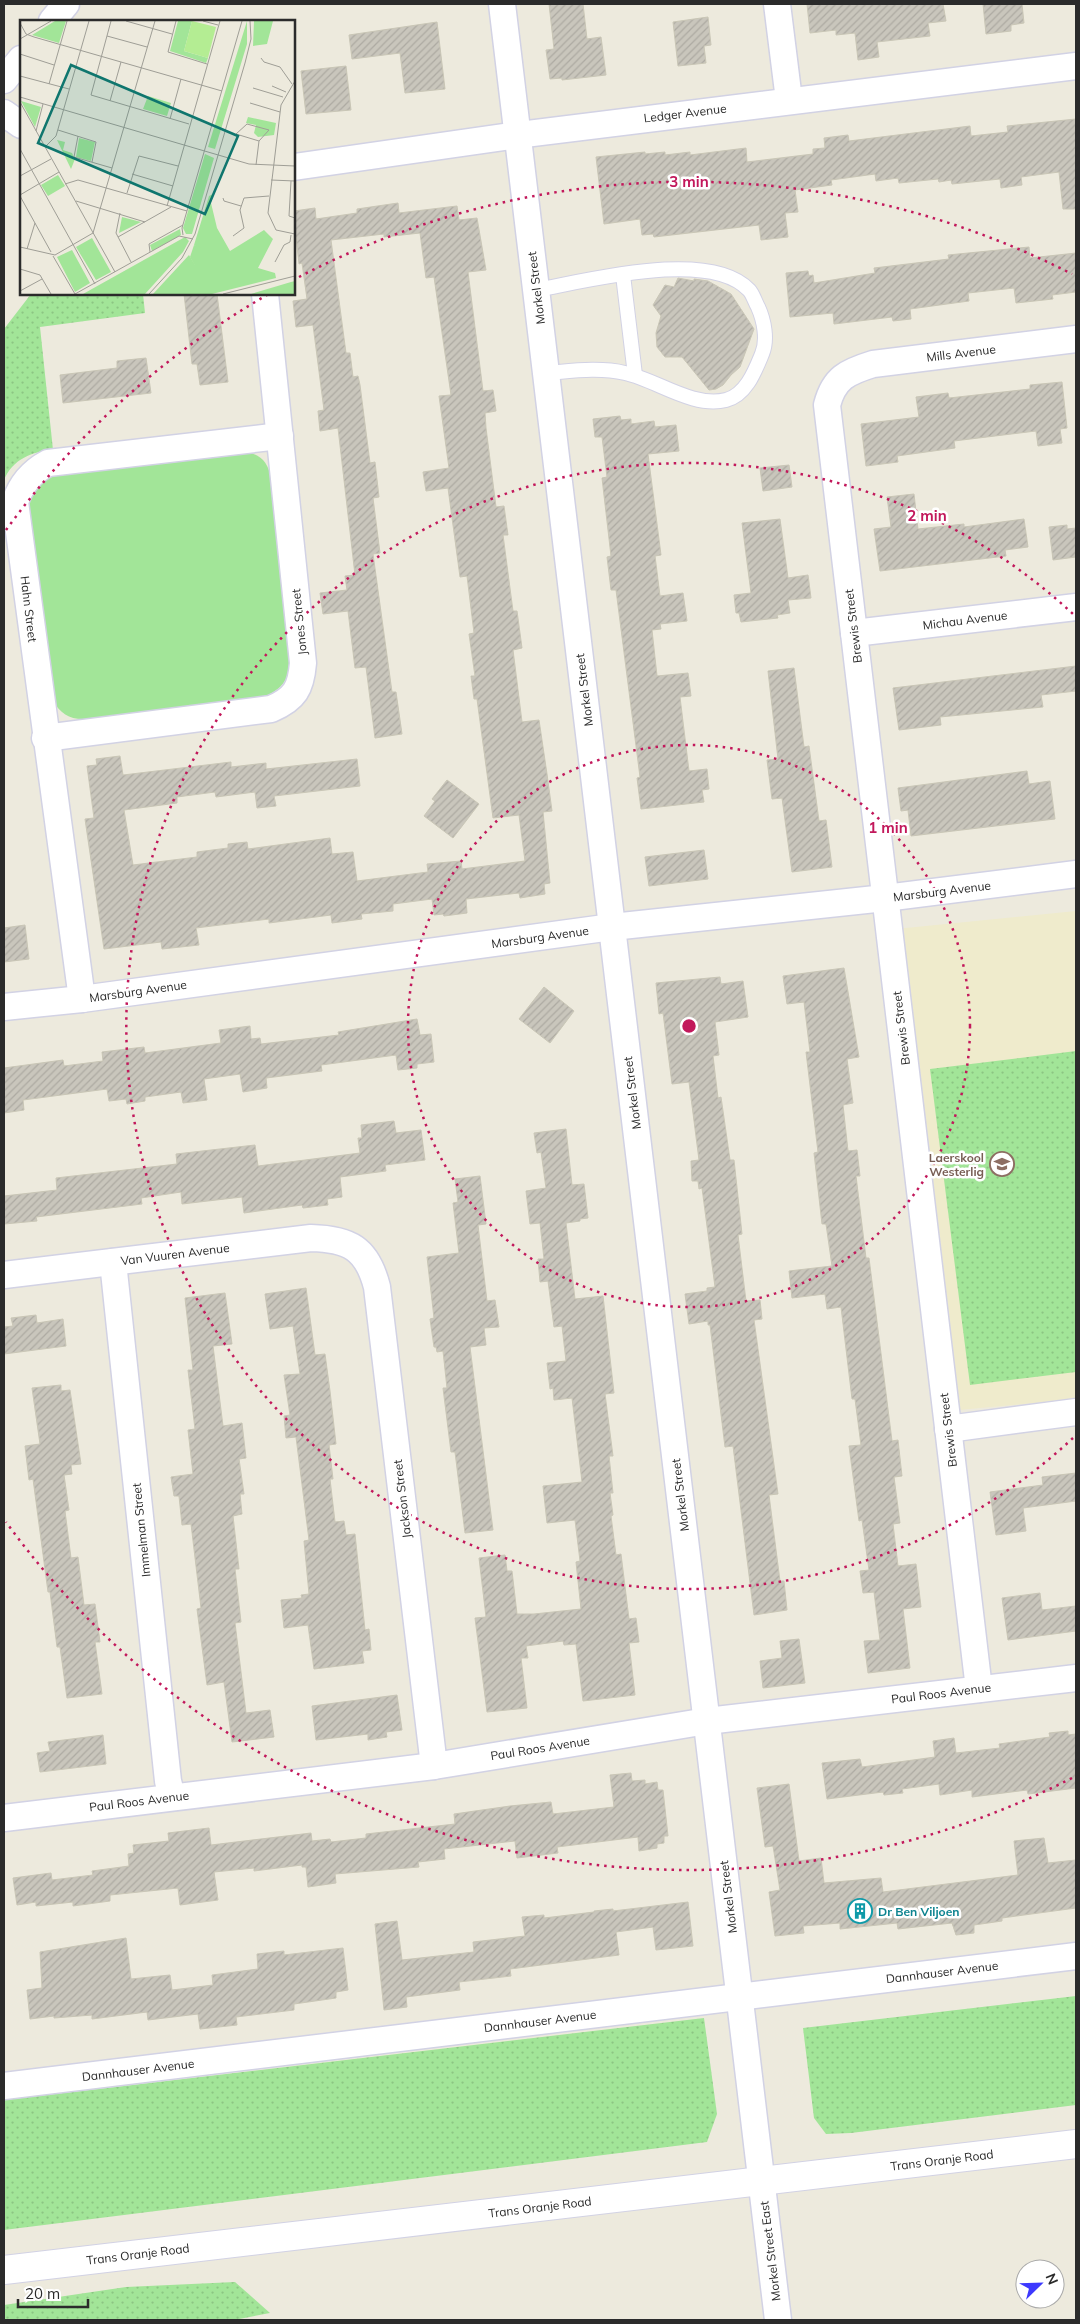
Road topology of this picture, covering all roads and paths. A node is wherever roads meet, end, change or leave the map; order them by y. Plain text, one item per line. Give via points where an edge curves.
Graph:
1 (66, 4) edge
2 (502, 4) edge
3 (777, 4) edge
4 (53, 20) edge
5 (20, 60) edge
6 (1076, 66) edge
7 (4, 80) edge
8 (789, 100) junction
9 (4, 112) edge
10 (20, 124) edge
11 (518, 135) junction
12 (295, 167) edge
13 (623, 276) junction
14 (536, 290) junction
15 (265, 295) edge
16 (1076, 339) edge
17 (546, 373) junction
18 (847, 374) joint
19 (635, 375) junction
20 (280, 436) junction
21 (1076, 607) edge
22 (854, 633) junction
23 (45, 738) junction
24 (1076, 874) edge
25 (886, 898) junction
26 (612, 927) junction
27 (82, 999) junction
28 (4, 1007) edge
29 (346, 1242) joint
30 (113, 1262) junction
31 (4, 1275) edge
32 (1076, 1412) edge
33 (948, 1429) junction
34 (1076, 1678) edge
35 (979, 1689) junction
36 (707, 1721) junction
37 (434, 1766) junction
38 (172, 1797) junction
39 (4, 1818) edge
40 (1076, 1956) edge
41 (740, 1997) junction
42 (4, 2086) edge
43 (1076, 2144) edge
44 (761, 2181) junction
45 (4, 2270) edge
46 (778, 2320) edge

1 - 4 street
2 - 11 street, Morkel Street
3 - 8 street
5 - 7 street
6 - 8 street, Ledger Avenue
8 - 11 street, Ledger Avenue
9 - 10 street
11 - 12 street, Ledger Avenue
11 - 14 street, Morkel Street
13 - 14 lane
13 - 19 lane
13 - 19 lane via 666,268 708,270 750,290 762,316 765,347 756,370 741,393 727,400 710,401 688,396
14 - 17 street, Morkel Street
15 - 20 street, Jones Street
16 - 18 street, Mills Avenue via 873,364
17 - 19 lane via 610,370
17 - 26 street, Morkel Street
18 - 22 street, Brewis Street via 831,391 827,405
20 - 23 street, Jones Street via 303,663 302,680 294,694 271,709
20 - 23 street, Hahn Street via 48,463 28,478 15,502
21 - 22 street, Michau Avenue
22 - 25 street, Brewis Street
23 - 27 street, Hahn Street
24 - 25 street, Marsburg Avenue
25 - 26 street, Marsburg Avenue
25 - 33 street, Brewis Street
26 - 27 street, Marsburg Avenue
26 - 36 street, Morkel Street
27 - 28 street, Marsburg Avenue
29 - 30 street, Van Vuuren Avenue via 311,1238
29 - 37 street, Jackson Street via 367,1260 377,1288
30 - 31 street, Van Vuuren Avenue
30 - 38 street, Immelman Street
32 - 33 street
33 - 35 street, Brewis Street
34 - 35 street, Paul Roos Avenue
35 - 36 street, Paul Roos Avenue
36 - 37 street, Paul Roos Avenue
36 - 41 street, Morkel Street
37 - 38 street, Paul Roos Avenue
38 - 39 street, Paul Roos Avenue
40 - 41 street, Dannhauser Avenue
41 - 42 street, Dannhauser Avenue
41 - 44 street, Morkel Street
43 - 44 main road, Trans Oranje Road
44 - 45 main road, Trans Oranje Road
44 - 46 street, Morkel Street East

